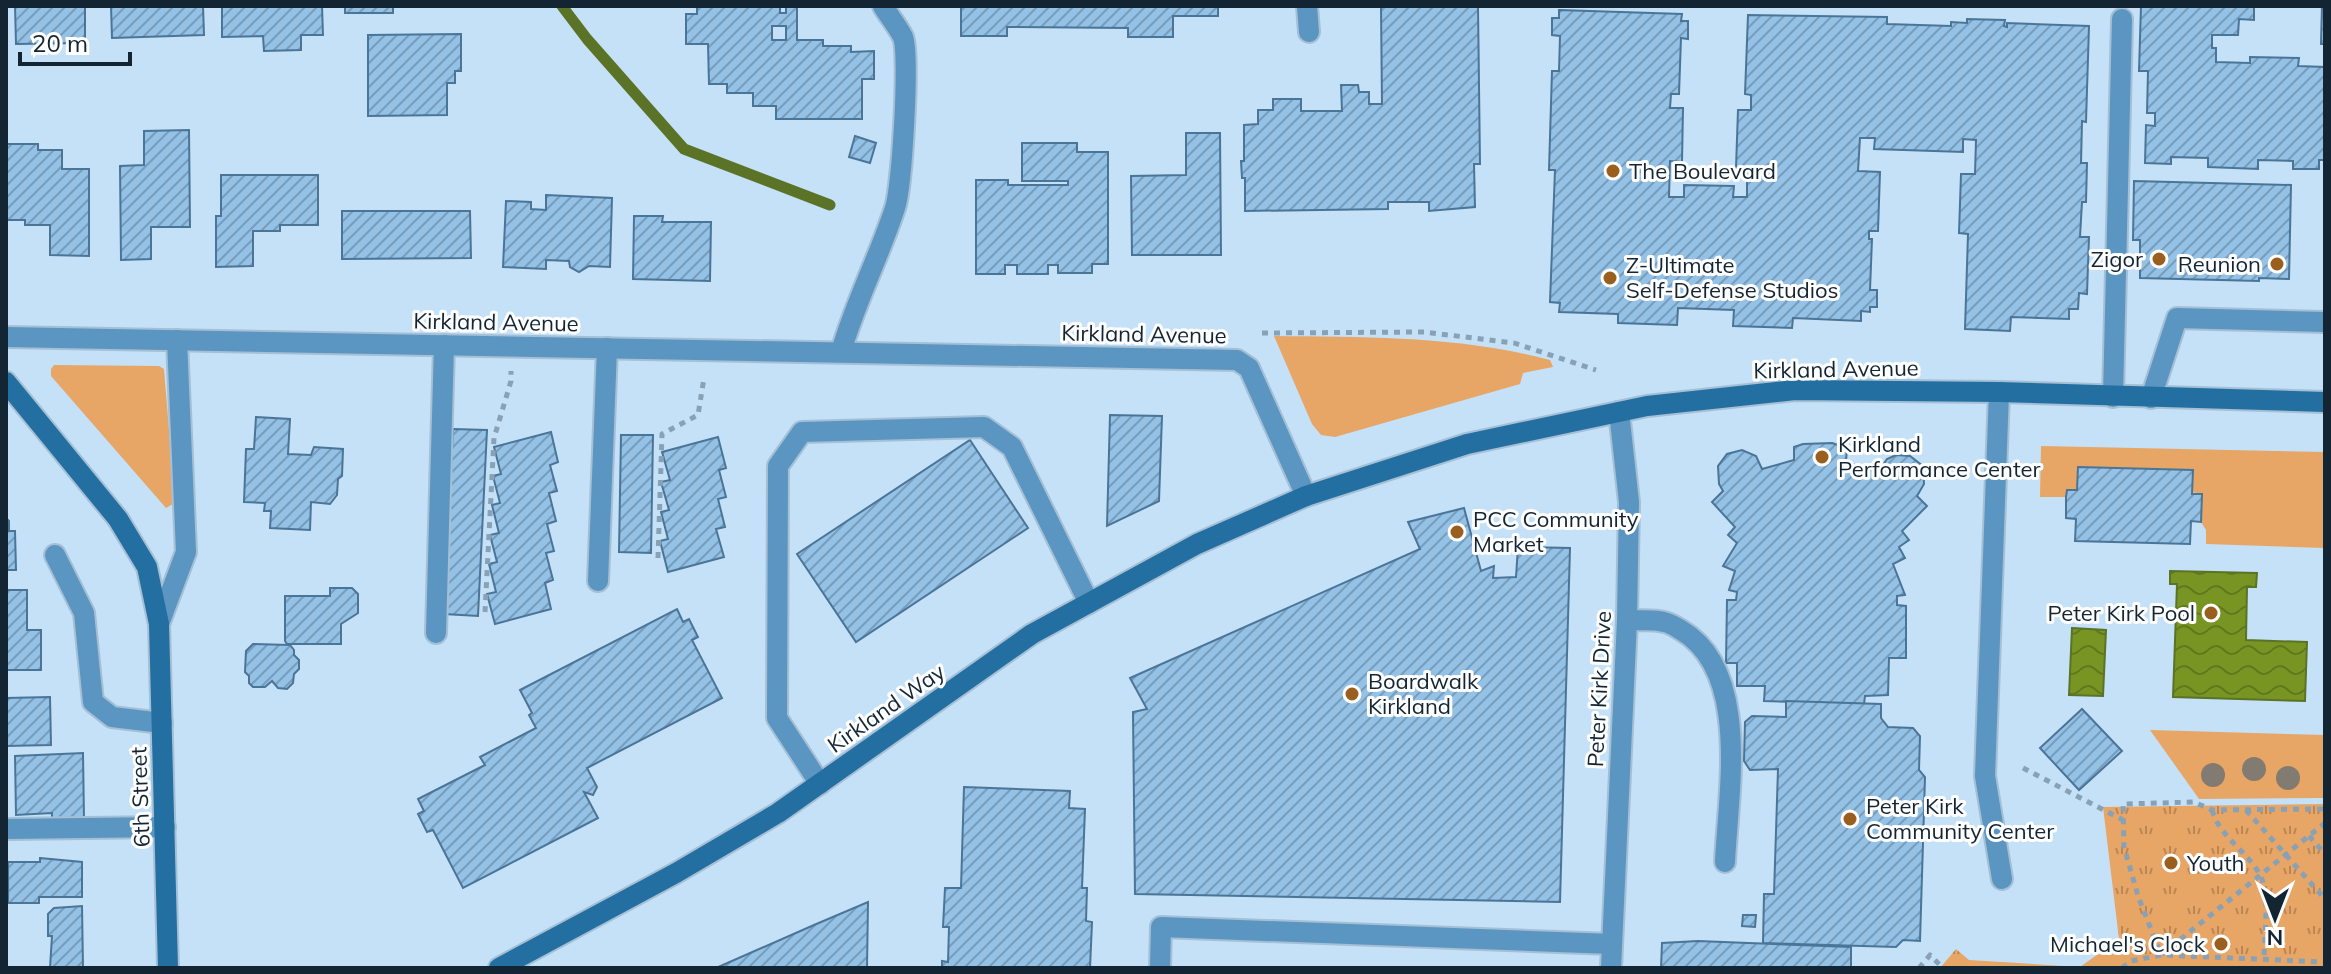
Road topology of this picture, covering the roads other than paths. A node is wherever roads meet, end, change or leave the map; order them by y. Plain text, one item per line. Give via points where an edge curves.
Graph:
1 (883, 6) edge
2 (1307, 6) edge
3 (2122, 19) dead end
4 (1309, 32) dead end
5 (2325, 322) edge
6 (6, 337) edge
7 (177, 340) junction
8 (444, 345) junction
9 (607, 348) junction
10 (841, 352) junction
11 (6, 382) edge
12 (1999, 392) junction
13 (2113, 397) junction
14 (2151, 398) junction
15 (2325, 402) edge
16 (1619, 412) junction
17 (1306, 496) junction
18 (55, 555) dead end
19 (598, 581) dead end
20 (1089, 603) junction
21 (1627, 620) junction
22 (159, 624) junction
23 (436, 633) dead end
24 (162, 723) junction
25 (820, 784) junction
26 (165, 827) junction
27 (6, 829) edge
28 (1725, 862) dead end
29 (2002, 879) dead end
30 (1612, 944) junction
31 (168, 968) edge
32 (499, 968) edge
33 (1160, 968) edge
34 (1611, 968) edge

1 - 10 street via 904,39 898,191
2 - 4 street
3 - 13 street
5 - 14 street via 2177,318
6 - 7 street, Kirkland Avenue
7 - 8 street, Kirkland Avenue
7 - 22 street, 6th Street via 186,552
8 - 9 street, Kirkland Avenue
8 - 23 street
9 - 10 street, Kirkland Avenue
9 - 19 street
10 - 17 street, Kirkland Avenue via 1237,360 1249,368
11 - 22 main road, 6th Street via 118,519 147,567
12 - 13 main road, Kirkland Avenue
12 - 16 main road, Kirkland Avenue via 1795,390
12 - 29 street via 1985,776
13 - 14 main road, Kirkland Avenue
14 - 15 main road, Kirkland Avenue
16 - 17 main road, Kirkland Avenue via 1467,444
16 - 21 street, Peter Kirk Drive via 1629,502
17 - 20 main road, Kirkland Way via 1197,544
18 - 24 street via 84,613 93,702 112,717
20 - 25 main road, Kirkland Way via 1032,634
20 - 25 street via 1012,447 984,427 802,432 778,466 777,718
21 - 28 street via 1666,622 1692,637 1713,661 1725,692 1730,728
21 - 30 street, Peter Kirk Drive
22 - 24 main road, 6th Street
24 - 26 main road, 6th Street
25 - 32 main road, Kirkland Way via 676,873
26 - 27 street
26 - 31 main road, 6th Street
30 - 33 street via 1161,927
30 - 34 street, Peter Kirk Drive

